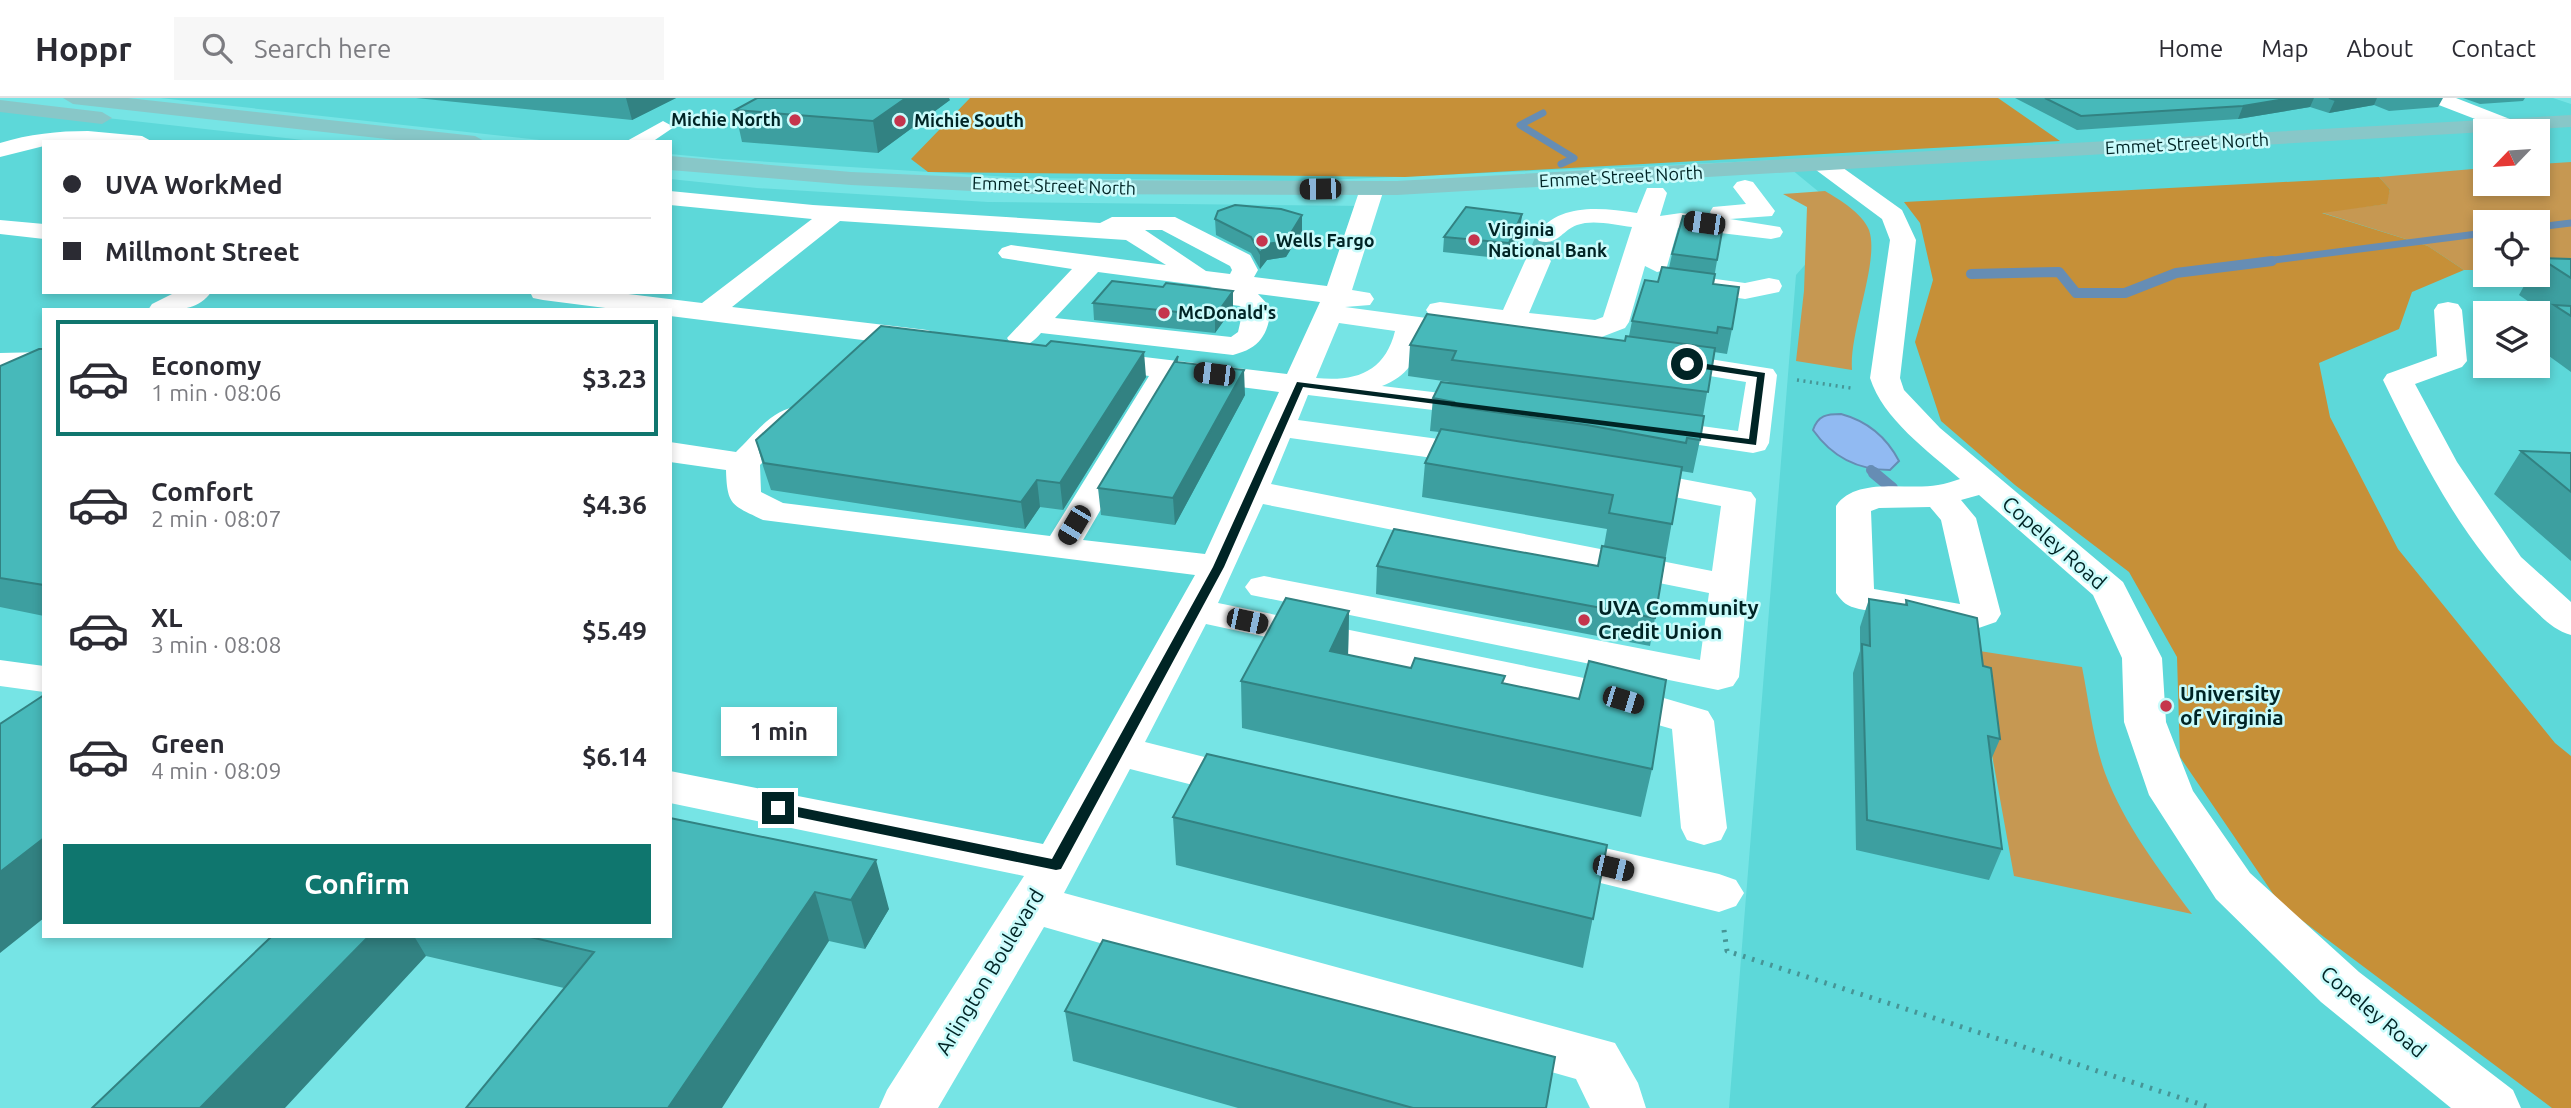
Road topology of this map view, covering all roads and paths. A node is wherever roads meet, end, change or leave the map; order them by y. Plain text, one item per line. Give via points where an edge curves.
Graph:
1 (74, 98) edge
2 (2438, 98) edge
3 (103, 99) edge
4 (0, 106) edge
5 (2492, 119) edge
6 (2571, 121) edge
7 (2550, 122) edge
8 (663, 127) dead end
9 (2473, 128) edge
10 (2571, 136) edge
11 (2550, 138) edge
12 (42, 140) edge
13 (46, 140) edge
14 (126, 140) edge
15 (301, 140) edge
16 (458, 140) edge
17 (640, 140) edge
18 (2473, 143) edge
19 (5, 145) edge
20 (672, 163) edge
21 (1837, 173) junction
22 (672, 180) edge
23 (1745, 187) junction
24 (1370, 197) junction
25 (672, 198) edge
26 (1651, 207) junction
27 (835, 213) junction
28 (1768, 220) junction
29 (0, 227) edge
30 (1041, 227) junction
31 (42, 232) edge
32 (807, 235) junction
33 (1548, 236) tunnel mouth
34 (862, 240) dead end
35 (1538, 261) tunnel mouth
36 (1084, 272) junction
37 (1641, 276) junction
38 (1202, 277) junction
39 (1238, 282) junction
40 (1769, 286) dead end
41 (733, 293) junction
42 (194, 294) edge
43 (560, 294) edge
44 (1334, 303) junction
45 (166, 308) edge
46 (2448, 310) dead end
47 (708, 312) junction
48 (1513, 318) junction
49 (874, 321) junction
50 (1034, 324) junction
51 (1411, 324) junction
52 (961, 344) edge
53 (850, 360) edge
54 (0, 362) edge
55 (42, 364) edge
56 (42, 365) edge
57 (1169, 369) junction
58 (1762, 375) junction
59 (1300, 384) junction
60 (0, 388) edge
61 (1342, 389) junction
62 (1890, 393) junction
63 (814, 396) edge
64 (1506, 411) edge
65 (1616, 425) edge
66 (1280, 427) junction
67 (672, 452) edge
68 (1515, 460) edge
69 (743, 463) junction
70 (1595, 472) edge
71 (1983, 483) junction
72 (1252, 491) junction
73 (1939, 496) dead end
74 (1060, 548) junction
75 (1218, 567) junction
76 (1728, 585) junction
77 (1264, 587) dead end
78 (1194, 610) junction
79 (2571, 623) edge
80 (1118, 751) junction
81 (672, 788) edge
82 (1294, 794) edge
83 (1704, 828) dead end
84 (1507, 843) edge
85 (1044, 884) junction
86 (1719, 893) joint
87 (907, 1108) edge
88 (1618, 1108) edge
89 (2212, 1108) edge
90 (2493, 1108) edge

1 - 3 main road
2 - 5 street
3 - 16 main road
4 - 15 main road
6 - 7 main road, Emmet Street North
8 - 17 street
9 - 21 main road, Emmet Street North
10 - 11 main road
12 - 19 street
13 - 14 street via 87,135
18 - 21 main road, Emmet Street North
20 - 24 main road, Emmet Street North via 857,178
21 - 23 main road, Emmet Street North
21 - 24 main road, Emmet Street North
21 - 62 street via 1893,215 1903,240 1885,378
22 - 24 main road, Emmet Street North via 988,202
23 - 26 main road, Emmet Street North
23 - 28 street
24 - 26 main road, Emmet Street North
24 - 44 street, Arlington Boulevard
25 - 27 street
26 - 28 street
26 - 33 street via 1576,216 1555,225
26 - 37 street
27 - 30 street
27 - 32 street
28 - 37 street via 1667,222
29 - 31 street
30 - 36 street via 1011,253
30 - 38 street via 1132,233
30 - 39 street via 1166,222 1241,261 1245,270
32 - 34 street
32 - 41 street
35 - 48 street
36 - 38 street
36 - 50 street
36 - 50 street via 1248,299 1257,308 1253,336 1246,344 1233,346
37 - 40 street via 1745,291
37 - 48 street via 1615,322 1599,328
38 - 39 street
39 - 44 street
41 - 47 street
41 - 49 street
42 - 45 street
43 - 47 street
44 - 48 street
44 - 51 street
44 - 59 street, Arlington Boulevard
46 - 79 street via 2452,361 2398,380 2440,462 2508,565
47 - 49 street
49 - 52 street
49 - 53 street
50 - 57 street via 1027,352
51 - 58 street
51 - 61 street via 1405,356 1394,370
54 - 55 street
56 - 60 street
57 - 59 street
57 - 74 street
58 - 62 path
58 - 65 street via 1753,443
59 - 61 street
59 - 66 street, Arlington Boulevard
61 - 64 street
62 - 71 street, Copeley Road
63 - 69 street
66 - 68 street
66 - 72 street, Arlington Boulevard
67 - 69 street
69 - 74 street via 744,497 775,513
70 - 76 street via 1739,499
71 - 73 street
71 - 90 street, Copeley Road via 2110,590 2142,659 2145,722 2172,795 2233,886 2340,986
72 - 75 street, Arlington Boulevard
72 - 76 street
74 - 75 street
75 - 78 street, Arlington Boulevard
76 - 77 street via 1718,677
78 - 80 street, Arlington Boulevard
78 - 83 street via 1623,700 1693,721
80 - 82 street
80 - 85 street, Arlington Boulevard
81 - 85 street
84 - 86 street
85 - 87 street, Arlington Boulevard
85 - 88 street via 1595,1060
86 - 89 path via 1727,951

